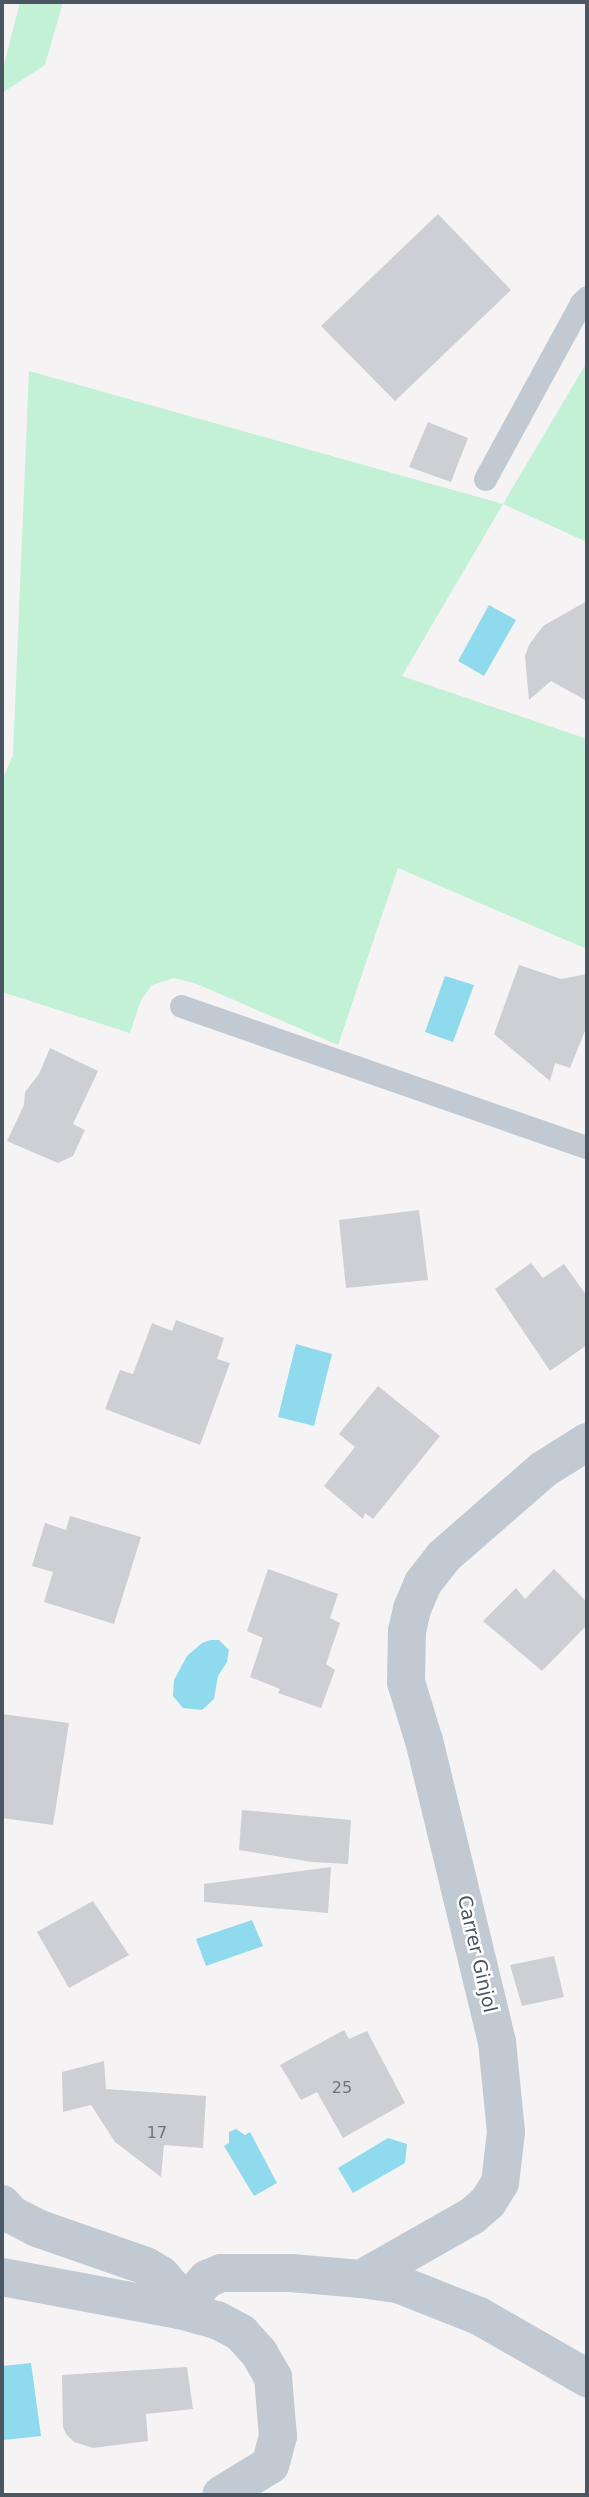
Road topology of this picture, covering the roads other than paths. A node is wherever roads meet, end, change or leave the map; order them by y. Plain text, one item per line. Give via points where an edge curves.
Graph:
1 (587, 297) edge
2 (485, 479) dead end
3 (181, 1006) dead end
4 (587, 1147) edge
5 (587, 1442) edge
6 (2, 2204) edge
7 (2, 2277) edge
8 (361, 2279) junction
9 (179, 2310) junction
10 (587, 2378) edge
11 (221, 2495) edge

1 - 2 lane
3 - 4 lane
5 - 8 street, Carrer Ginjol via 544,1469 443,1557 411,1609 406,1682 428,1754 497,2042 505,2160 500,2183 472,2216
6 - 9 street via 37,2228 146,2266 172,2288
7 - 9 street
8 - 9 street via 221,2273 207,2279
8 - 10 street via 398,2284 456,2306
9 - 11 street via 217,2320 241,2333 273,2377 278,2436 270,2465

